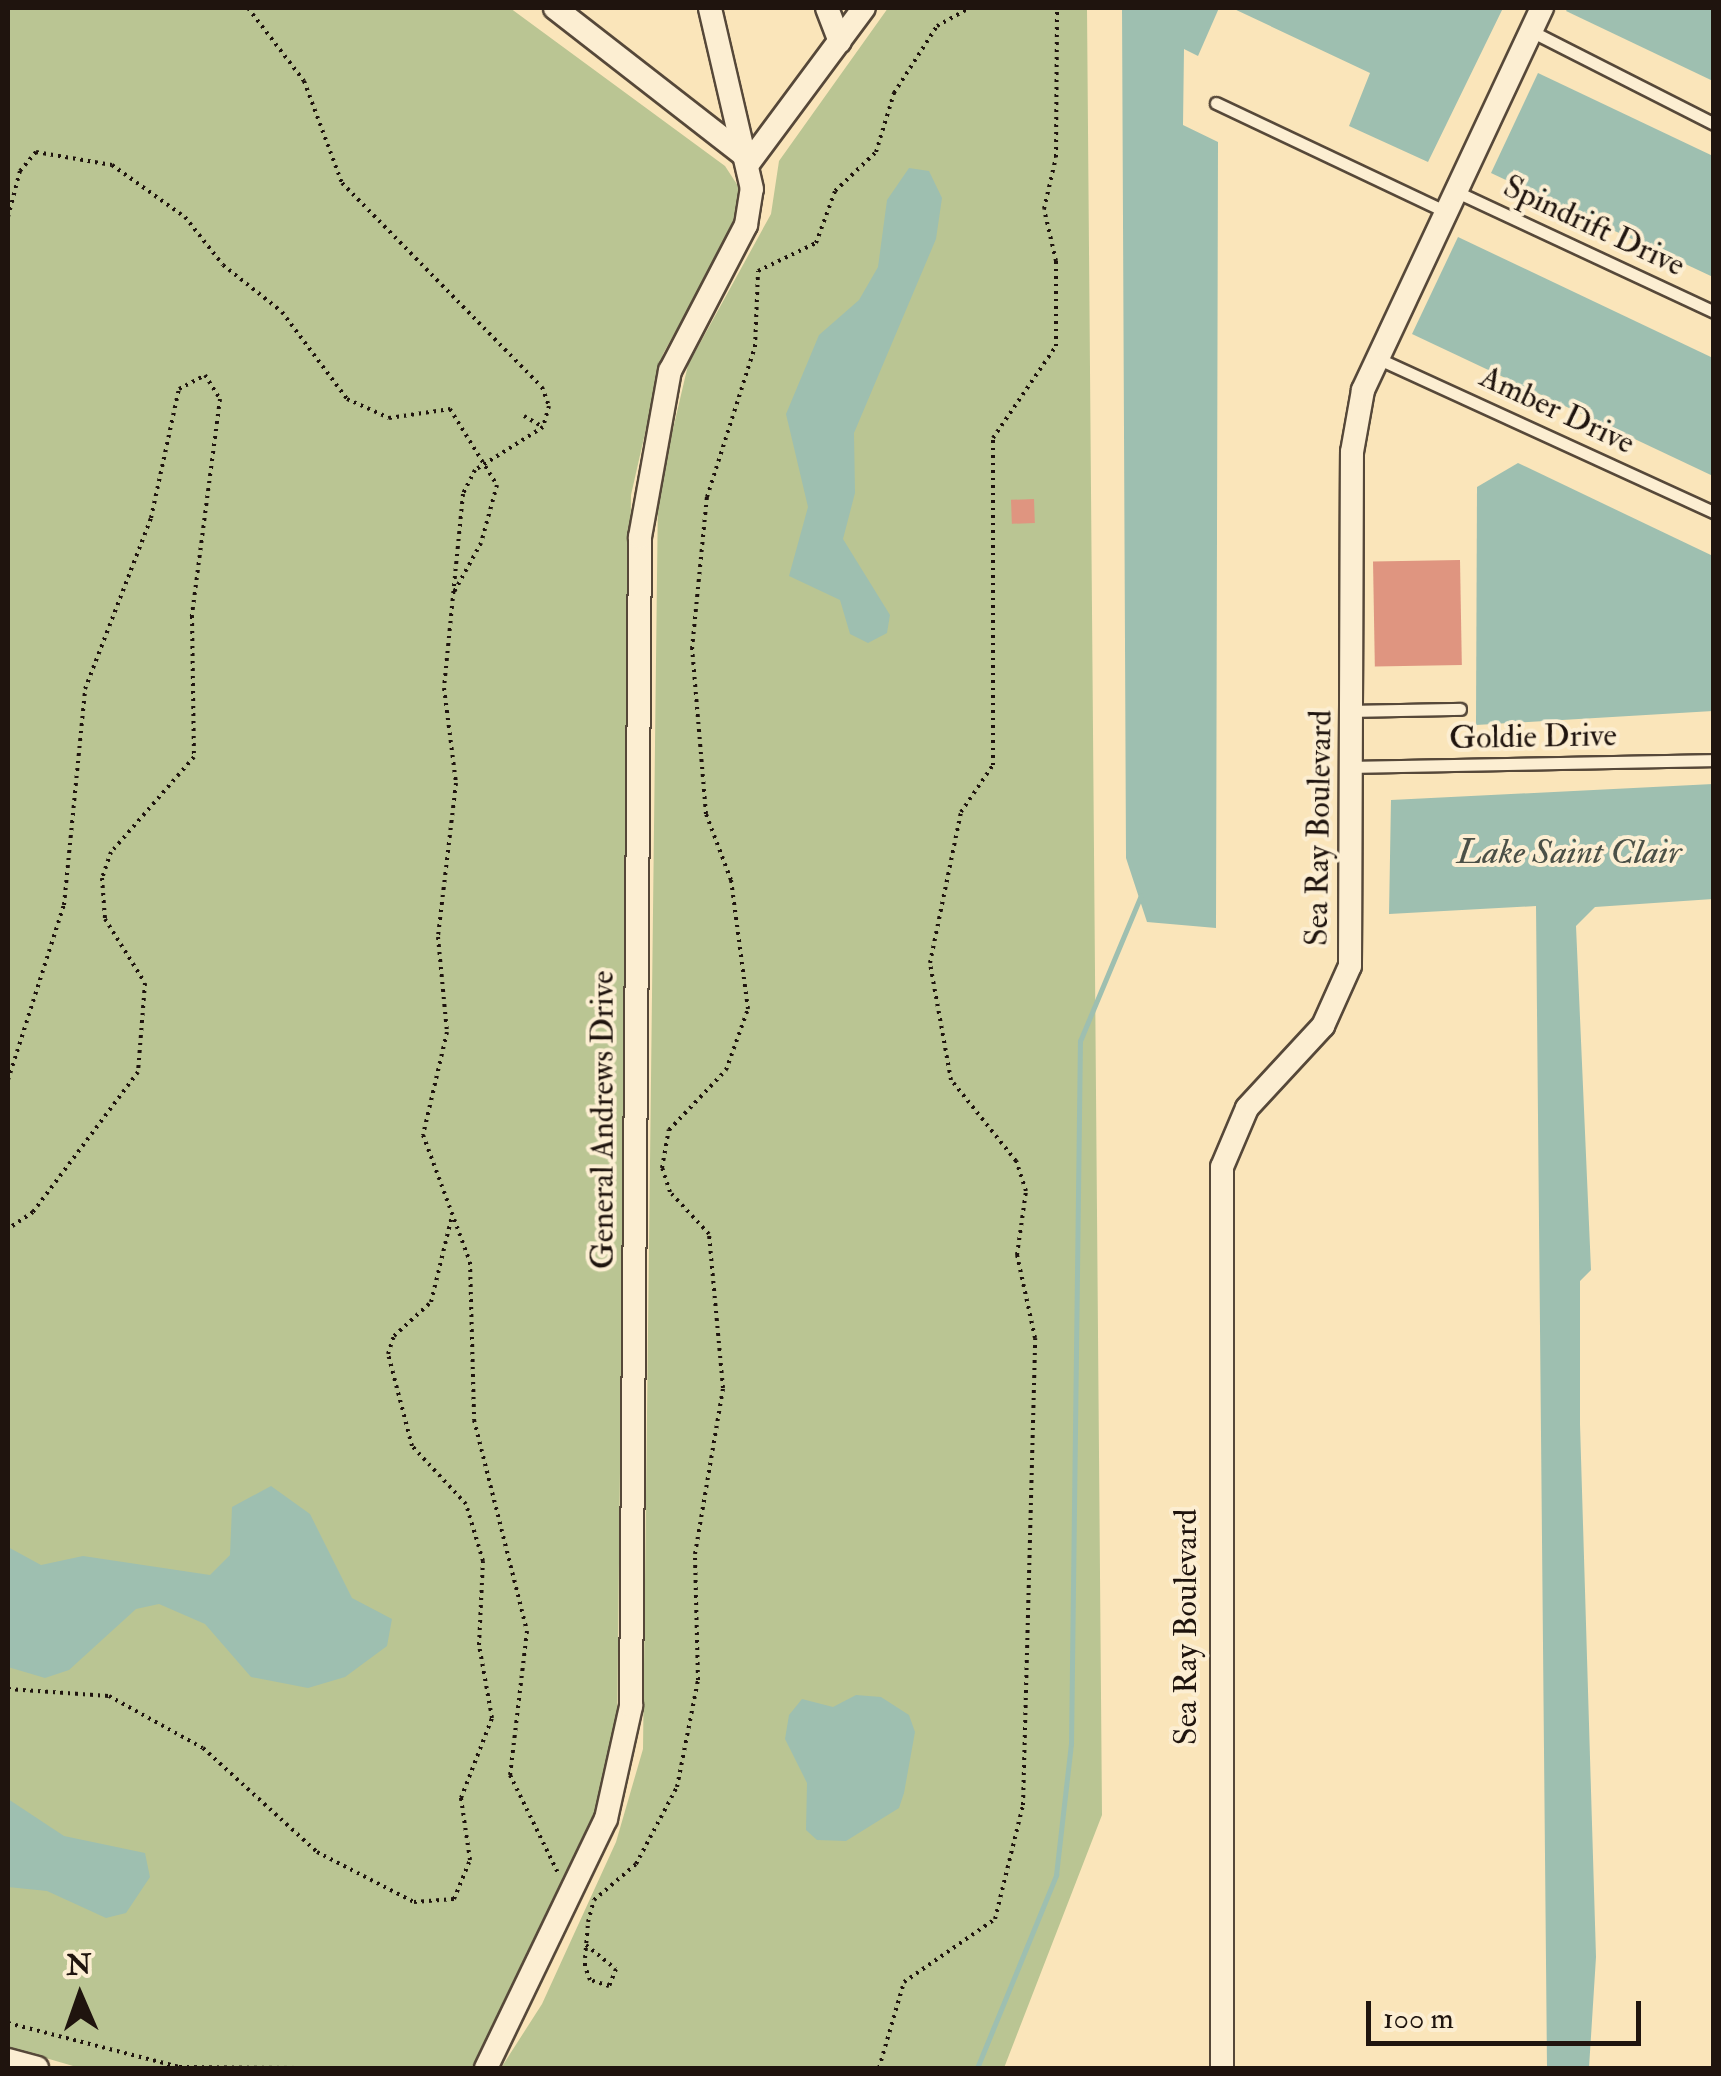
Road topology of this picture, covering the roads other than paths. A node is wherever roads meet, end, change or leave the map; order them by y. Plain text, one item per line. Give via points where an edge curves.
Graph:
1 (555, 8) edge
2 (710, 8) edge
3 (827, 8) edge
4 (864, 8) edge
5 (1542, 8) edge
6 (1532, 32) junction
7 (840, 42) junction
8 (1216, 103) dead end
9 (1714, 124) edge
10 (748, 164) junction
11 (1447, 200) junction
12 (1714, 312) edge
13 (1376, 358) junction
14 (1714, 512) edge
15 (1460, 709) dead end
16 (1353, 711) junction
17 (1714, 760) edge
18 (1353, 767) junction
19 (8, 2060) edge
20 (36, 2068) edge
21 (486, 2068) edge
22 (1222, 2068) edge

1 - 10 street via 719,127
2 - 10 street, General Andrews Drive
3 - 7 street
4 - 7 street
5 - 6 street, Sea Ray Boulevard
6 - 9 lane
6 - 11 street, Sea Ray Boulevard
7 - 10 street
8 - 11 lane, Spindrift Drive
10 - 21 street, General Andrews Drive via 746,224 670,371 640,537 626,1739 584,1872
11 - 12 lane, Spindrift Drive
11 - 13 street, Sea Ray Boulevard
13 - 14 lane, Amber Drive
13 - 16 street, Sea Ray Boulevard via 1352,452
15 - 16 lane
16 - 18 street, Sea Ray Boulevard
17 - 18 lane, Goldie Drive
18 - 22 street, Sea Ray Boulevard via 1350,966 1323,1026 1247,1108 1218,1196
19 - 20 street

